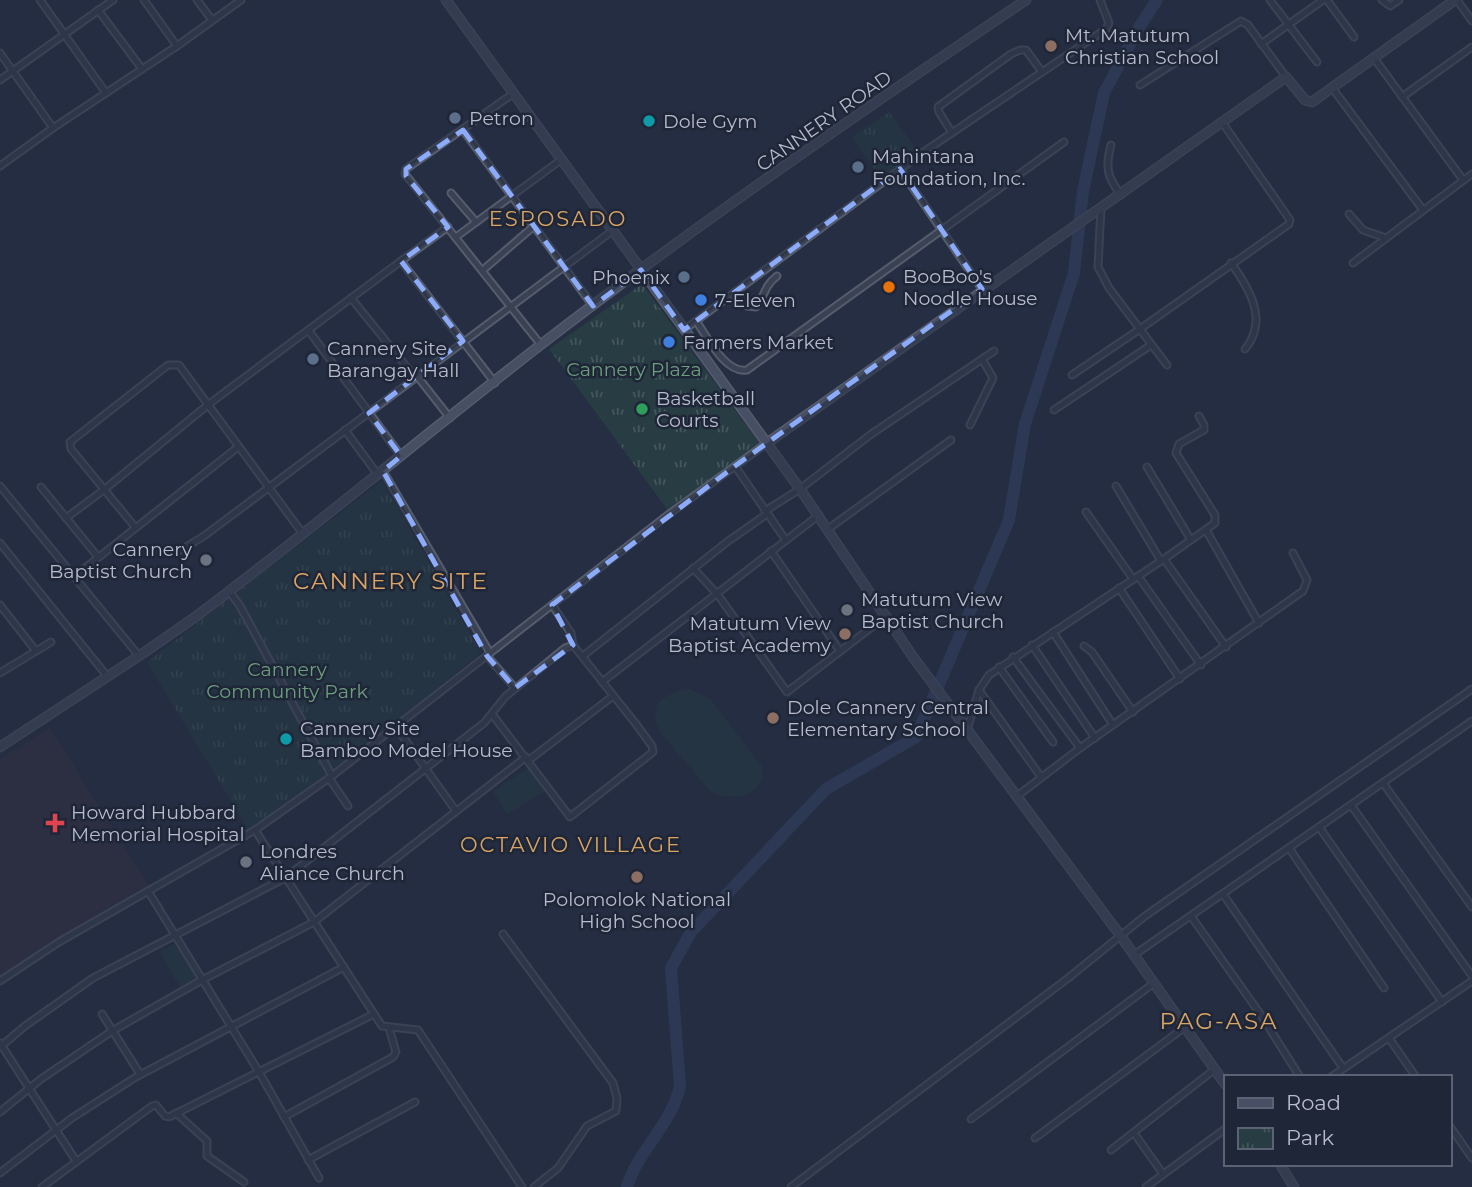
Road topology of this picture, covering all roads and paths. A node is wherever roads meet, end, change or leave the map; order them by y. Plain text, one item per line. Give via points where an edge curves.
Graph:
1 (40, 0) edge
2 (113, 0) edge
3 (144, 0) edge
4 (197, 0) edge
5 (241, 0) edge
6 (446, 0) edge
7 (1026, 0) edge
8 (1100, 0) edge
9 (1270, 0) edge
10 (1325, 0) edge
11 (1382, 0) edge
12 (1399, 0) edge
13 (1456, 0) edge
14 (98, 10) junction
15 (212, 20) junction
16 (1472, 21) edge
17 (1288, 24) junction
18 (63, 34) junction
19 (1354, 37) dead end
20 (1261, 44) junction
21 (177, 46) junction
22 (1472, 47) edge
23 (0, 53) edge
24 (1374, 58) junction
25 (1317, 62) dead end
26 (142, 69) junction
27 (13, 72) junction
28 (1042, 72) junction
29 (1286, 77) junction
30 (0, 80) edge
31 (1140, 86) dead end
32 (1334, 89) junction
33 (106, 93) junction
34 (514, 93) junction
35 (1402, 97) junction
36 (1222, 122) junction
37 (52, 128) junction
38 (463, 130) junction
39 (952, 133) junction
40 (1064, 142) dead end
41 (1111, 145) dead end
42 (562, 159) junction
43 (0, 166) edge
44 (900, 169) junction
45 (1472, 174) edge
46 (1463, 180) junction
47 (451, 193) dead end
48 (511, 195) junction
49 (1121, 195) junction
50 (1101, 207) junction
51 (1423, 210) junction
52 (1349, 214) dead end
53 (476, 222) junction
54 (534, 226) junction
55 (448, 227) junction
56 (941, 229) junction
57 (612, 231) junction
58 (456, 237) junction
59 (1386, 238) junction
60 (401, 261) junction
61 (1231, 263) junction
62 (1353, 263) dead end
63 (564, 266) junction
64 (483, 270) junction
65 (641, 271) junction
66 (777, 276) dead end
67 (982, 289) junction
68 (735, 292) junction
69 (351, 298) junction
70 (512, 306) junction
71 (593, 306) junction
72 (696, 321) junction
73 (1140, 329) junction
74 (684, 330) junction
75 (309, 331) junction
76 (463, 341) junction
77 (541, 345) junction
78 (1151, 345) junction
79 (1245, 349) dead end
80 (994, 351) dead end
81 (982, 359) junction
82 (1167, 365) dead end
83 (1072, 375) dead end
84 (416, 377) junction
85 (495, 383) junction
86 (209, 404) junction
87 (1054, 410) dead end
88 (369, 413) junction
89 (1199, 416) dead end
90 (450, 418) junction
91 (970, 425) dead end
92 (345, 430) junction
93 (951, 440) dead end
94 (767, 443) junction
95 (238, 447) junction
96 (401, 456) junction
97 (735, 466) junction
98 (1147, 467) dead end
99 (380, 473) junction
100 (0, 486) edge
101 (1116, 486) dead end
102 (41, 487) dead end
103 (267, 488) junction
104 (105, 489) junction
105 (800, 489) junction
106 (1086, 512) dead end
107 (766, 513) junction
108 (819, 515) junction
109 (66, 518) junction
110 (135, 527) junction
111 (828, 529) junction
112 (1206, 530) junction
113 (303, 534) junction
114 (785, 539) junction
115 (1191, 540) junction
116 (0, 543) edge
117 (181, 550) dead end
118 (771, 551) junction
119 (1293, 553) dead end
120 (98, 557) junction
121 (1162, 560) junction
122 (693, 568) junction
123 (75, 576) junction
124 (1136, 578) junction
125 (1119, 589) junction
126 (229, 591) junction
127 (718, 595) junction
128 (0, 604) edge
129 (552, 605) junction
130 (885, 617) junction
131 (1259, 623) junction
132 (1053, 632) junction
133 (51, 642) dead end
134 (573, 645) junction
135 (1032, 645) junction
136 (1084, 646) dead end
137 (1226, 648) junction
138 (36, 651) junction
139 (840, 651) junction
140 (489, 655) junction
141 (139, 656) junction
142 (583, 656) junction
143 (1013, 657) junction
144 (1201, 664) junction
145 (999, 667) junction
146 (0, 673) edge
147 (107, 677) junction
148 (1180, 679) junction
149 (602, 682) junction
150 (515, 688) junction
151 (1472, 689) edge
152 (979, 690) junction
153 (613, 696) junction
154 (1133, 712) junction
155 (492, 713) junction
156 (1472, 721) edge
157 (1112, 726) junction
158 (396, 727) junction
159 (967, 730) junction
160 (1095, 738) junction
161 (1053, 742) dead end
162 (0, 747) edge
163 (1080, 748) junction
164 (528, 758) junction
165 (427, 769) junction
166 (330, 777) junction
167 (1041, 777) junction
168 (1383, 783) junction
169 (1016, 797) junction
170 (1351, 805) junction
171 (348, 806) dead end
172 (456, 811) junction
173 (1319, 827) junction
174 (255, 830) junction
175 (1289, 848) junction
176 (285, 878) junction
177 (148, 891) junction
178 (1223, 894) junction
179 (1472, 907) edge
180 (1191, 916) junction
181 (314, 922) junction
182 (503, 934) dead end
183 (1120, 935) junction
184 (175, 937) junction
185 (1134, 955) junction
186 (344, 967) junction
187 (1472, 975) edge
188 (202, 980) junction
189 (0, 981) edge
190 (1472, 981) edge
191 (1154, 983) junction
192 (1384, 988) dead end
193 (1442, 1002) junction
194 (102, 1014) dead end
195 (374, 1014) junction
196 (230, 1027) junction
197 (1185, 1027) junction
198 (389, 1028) junction
199 (112, 1031) junction
200 (1389, 1038) junction
201 (1, 1045) edge
202 (1343, 1068) junction
203 (1215, 1069) junction
204 (259, 1072) junction
205 (140, 1074) junction
206 (1299, 1075) edge
207 (1334, 1075) edge
208 (1415, 1075) edge
209 (1224, 1082) edge
210 (30, 1087) junction
211 (415, 1102) dead end
212 (0, 1112) edge
213 (176, 1113) junction
214 (284, 1117) junction
215 (971, 1119) dead end
216 (1451, 1128) edge
217 (57, 1130) junction
218 (1224, 1130) edge
219 (1135, 1133) junction
220 (1035, 1138) dead end
221 (1111, 1150) dead end
222 (1472, 1158) edge
223 (307, 1160) junction
224 (76, 1161) junction
225 (1281, 1166) edge
226 (0, 1173) edge
227 (1163, 1174) junction
228 (319, 1178) dead end
229 (244, 1182) dead end
230 (42, 1187) edge
231 (522, 1187) edge
232 (534, 1187) edge
233 (791, 1187) edge
234 (1146, 1187) edge
235 (1294, 1187) edge

1 - 18 street
2 - 14 street
3 - 21 street
4 - 15 street
5 - 15 street
6 - 34 street
7 - 65 street, CANNERY ROAD
8 - 28 street via 1108,27
9 - 17 street
10 - 17 street
10 - 19 street
11 - 12 street via 1390,6
13 - 16 street
13 - 24 street
14 - 18 street
14 - 26 street
15 - 21 street
17 - 20 street
17 - 25 street
18 - 27 street
18 - 33 street
20 - 29 street
20 - 31 street via 1248,25 1236,22
21 - 26 street
22 - 35 street
23 - 27 street
24 - 32 street
24 - 35 street
26 - 33 street
27 - 30 street
27 - 37 street
28 - 39 street
28 - 39 street via 1028,51 1011,54 938,107
29 - 32 street via 1309,102
29 - 36 street
32 - 51 street
33 - 37 street
34 - 38 street
34 - 42 street
35 - 46 street
36 - 49 street
36 - 61 street via 1290,221
37 - 43 street
38 - 48 street
38 - 55 street via 405,172
39 - 44 street
40 - 56 street
41 - 49 street via 1107,173
42 - 48 street
42 - 57 street
44 - 56 street
44 - 68 street
45 - 46 street
46 - 51 street
47 - 53 street
48 - 53 street
48 - 54 street
49 - 50 street
50 - 67 street
50 - 73 street via 1098,267
51 - 59 street
52 - 59 street via 1363,230
53 - 58 street
54 - 63 street
54 - 64 street
55 - 58 street
55 - 60 street
56 - 67 street
56 - 72 street via 747,370 737,370 725,361
57 - 63 street
57 - 65 street
58 - 64 street
59 - 62 street
60 - 69 street
60 - 76 street
61 - 73 street
61 - 79 street via 1256,307 1253,337
63 - 70 street
63 - 71 street
64 - 70 street
65 - 71 street, CANNERY ROAD
65 - 74 street
66 - 68 street via 765,286 756,307 747,306
67 - 94 street
68 - 72 street
69 - 75 street
69 - 84 street
70 - 76 street
70 - 77 street
71 - 77 street, CANNERY ROAD
72 - 74 street
73 - 78 street
73 - 83 street
74 - 94 street
75 - 86 street
75 - 88 street
76 - 84 street
76 - 85 street
77 - 85 street, CANNERY ROAD
78 - 82 street
78 - 87 street
80 - 81 street
81 - 91 street via 993,378
81 - 105 street
84 - 88 street
84 - 90 street
85 - 90 street, CANNERY ROAD
86 - 95 street
86 - 104 street
86 - 104 street via 179,365 172,364 71,440 71,449
88 - 92 street
88 - 96 street
89 - 112 street via 1204,430 1179,444 1176,453 1215,515
90 - 96 street, CANNERY ROAD
92 - 99 street
92 - 103 street
93 - 111 street
94 - 97 street
94 - 105 street
95 - 103 street
95 - 110 street
96 - 99 street, CANNERY ROAD
97 - 107 street
97 - 129 street
98 - 115 street
99 - 113 street, CANNERY ROAD
99 - 140 street
100 - 123 street
101 - 121 street
102 - 109 street
103 - 113 street
103 - 117 street
104 - 109 street
104 - 110 street
105 - 107 street
105 - 108 street
106 - 124 street
107 - 114 street
107 - 122 street
108 - 111 street
108 - 114 street
109 - 120 street
110 - 120 street
111 - 130 street
112 - 115 street
112 - 131 street
113 - 126 street, CANNERY ROAD
114 - 118 street
115 - 121 street
116 - 147 street
118 - 127 street
118 - 139 street
119 - 131 street via 1306,586
120 - 123 street
121 - 124 street
121 - 137 street
122 - 127 street
122 - 142 street
123 - 141 street
124 - 125 street
124 - 144 street
125 - 132 street
125 - 148 street
126 - 141 street, CANNERY ROAD
126 - 166 street
127 - 139 street via 787,692
127 - 149 street
128 - 138 street
129 - 134 street via 571,633
129 - 140 street
130 - 139 street
130 - 159 street
131 - 137 street
132 - 135 street
132 - 157 street
133 - 138 street
134 - 142 street
134 - 150 street
135 - 143 street
135 - 160 street
136 - 154 street
137 - 144 street
138 - 146 street
140 - 150 street
140 - 158 street
141 - 147 street, CANNERY ROAD
142 - 149 street
143 - 145 street
143 - 163 street
144 - 148 street
145 - 152 street
145 - 161 street
147 - 162 street, CANNERY ROAD
148 - 154 street
149 - 153 street
150 - 155 street
151 - 183 street
152 - 159 street
152 - 167 street
153 - 164 street
153 - 164 street via 653,752 570,817
154 - 157 street
155 - 164 street
155 - 165 street
156 - 168 street
157 - 160 street
158 - 165 street
158 - 166 street
159 - 169 street
160 - 163 street
163 - 167 street
164 - 172 street
165 - 172 street
165 - 176 street
166 - 171 street
166 - 174 street
167 - 169 street
168 - 170 street
168 - 179 street
169 - 183 street
170 - 173 street
170 - 187 street
172 - 181 street
173 - 175 street
173 - 193 street
174 - 176 street
174 - 177 street
175 - 178 street
175 - 192 street
176 - 181 street
176 - 184 street
177 - 184 street
177 - 189 street
178 - 180 street
178 - 202 street
180 - 185 street
180 - 206 street
181 - 186 street
181 - 188 street
182 - 232 street via 593,1053 613,1083 617,1098 616,1111 587,1126 558,1168
183 - 185 street
183 - 233 street
184 - 188 street
184 - 201 street via 93,978
185 - 191 street
186 - 195 street
186 - 196 street
188 - 196 street
188 - 199 street
190 - 193 street
191 - 197 street
191 - 215 street
193 - 200 street
194 - 199 street
195 - 198 street via 380,1025
195 - 204 street
196 - 204 street
196 - 205 street
197 - 203 street
197 - 220 street
198 - 214 street via 396,1052 393,1057
198 - 231 street via 418,1030
199 - 205 street
199 - 210 street
200 - 202 street
200 - 208 street
201 - 210 street
202 - 207 street
203 - 209 street
203 - 219 street
204 - 213 street
204 - 214 street
205 - 217 street
210 - 212 street
210 - 217 street
211 - 223 street
213 - 224 street via 166,1117 152,1106
213 - 229 street via 207,1142 207,1156
214 - 223 street
216 - 222 street
217 - 224 street
217 - 226 street
218 - 227 street
219 - 221 street
219 - 227 street
223 - 228 street
224 - 230 street
225 - 235 street
227 - 234 street

